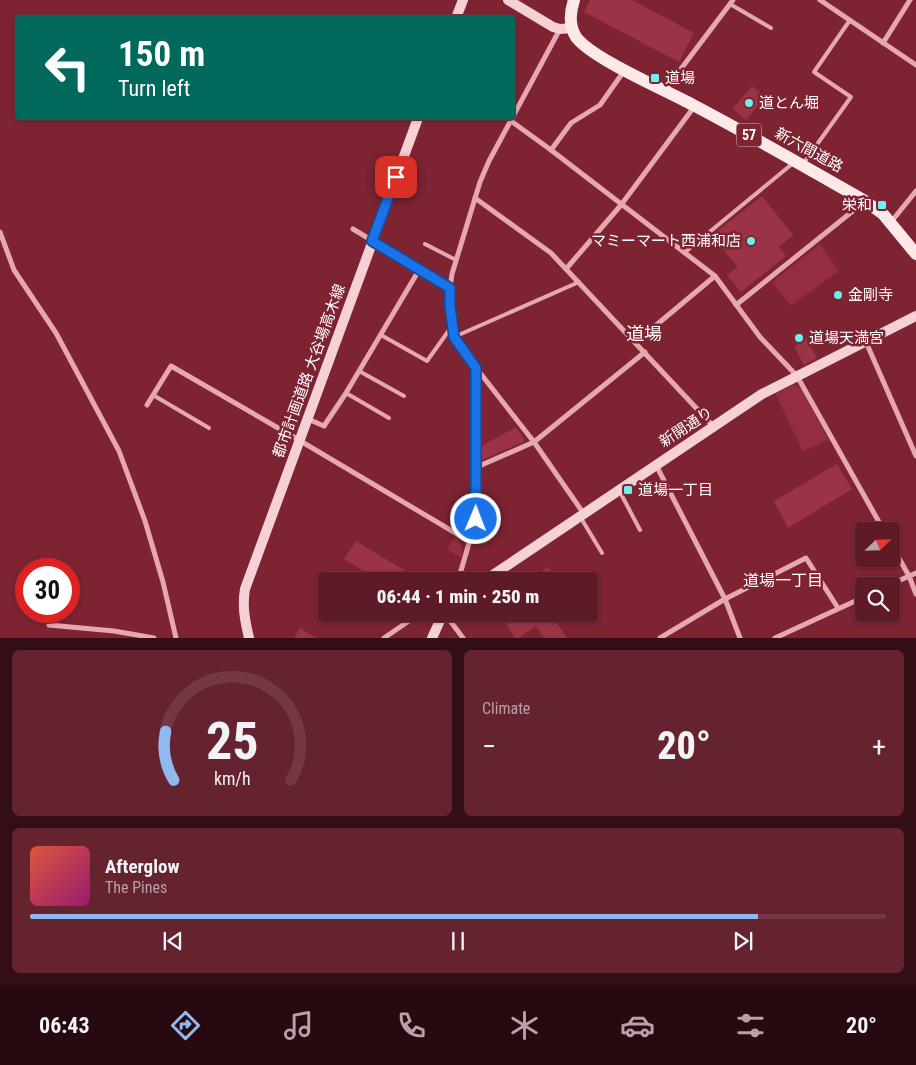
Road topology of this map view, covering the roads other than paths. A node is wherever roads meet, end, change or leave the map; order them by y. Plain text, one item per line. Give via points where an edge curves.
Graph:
1 (463, 0) edge
2 (508, 0) edge
3 (574, 0) edge
4 (820, 0) edge
5 (910, 0) edge
6 (731, 2) edge
7 (457, 15) edge
8 (850, 20) junction
9 (771, 28) dead end
10 (566, 29) junction
11 (883, 43) junction
12 (916, 65) edge
13 (625, 70) junction
14 (665, 90) junction
15 (695, 106) junction
16 (515, 115) edge
17 (417, 120) edge
18 (511, 122) joint
19 (551, 150) junction
20 (799, 163) junction
21 (916, 191) edge
22 (476, 198) junction
23 (865, 201) junction
24 (621, 204) junction
25 (891, 222) junction
26 (353, 229) dead end
27 (0, 232) edge
28 (372, 241) junction
29 (425, 244) dead end
30 (684, 253) junction
31 (916, 254) edge
32 (456, 260) junction
33 (566, 269) junction
34 (420, 270) junction
35 (715, 276) junction
36 (578, 282) junction
37 (450, 288) junction
38 (736, 305) junction
39 (916, 316) edge
40 (452, 326) junction
41 (381, 335) junction
42 (454, 337) junction
43 (865, 341) junction
44 (636, 342) junction
45 (645, 352) junction
46 (476, 368) junction
47 (359, 370) junction
48 (797, 376) junction
49 (346, 393) junction
50 (153, 395) junction
51 (404, 396) dead end
52 (147, 405) dead end
53 (389, 418) dead end
54 (308, 419) junction
55 (714, 427) junction
56 (209, 428) dead end
57 (300, 441) junction
58 (534, 442) junction
59 (916, 456) edge
60 (656, 465) junction
61 (477, 467) junction
62 (618, 490) junction
63 (582, 516) junction
64 (879, 522) edge
65 (640, 530) dead end
66 (469, 541) junction
67 (602, 553) dead end
68 (900, 560) edge
69 (460, 572) edge
70 (498, 572) edge
71 (916, 573) edge
72 (909, 576) junction
73 (900, 580) edge
74 (916, 594) edge
75 (725, 599) junction
76 (855, 601) edge
77 (838, 608) junction
78 (407, 622) edge
79 (440, 622) edge
80 (450, 622) edge
81 (49, 625) dead end
82 (154, 638) edge
83 (176, 638) edge
84 (249, 638) edge
85 (384, 638) edge
86 (432, 638) edge
87 (463, 638) edge
88 (660, 638) edge
89 (740, 638) edge
90 (775, 638) edge

1 - 7 street
2 - 10 street via 545,23
3 - 10 main road
4 - 8 street
5 - 11 street
6 - 9 lane
6 - 14 street
8 - 11 street
8 - 20 lane via 814,72 851,97
10 - 13 main road, 新六間道路 / 57 via 583,44
10 - 16 street
11 - 12 street
13 - 14 main road, 新六間道路 / 57
13 - 19 street via 600,105 570,123
14 - 15 main road, 新六間道路 / 57
15 - 20 main road, 新六間道路 / 57
15 - 24 street
17 - 28 street, 都市計画道路 大谷場高木線
18 - 19 street
18 - 22 street via 489,161
19 - 24 street
20 - 23 main road, 新六間道路 / 57
20 - 30 lane
21 - 25 street
22 - 32 street
22 - 33 street via 551,253
23 - 25 main road, 新六間道路 / 57
23 - 38 street
24 - 30 street
24 - 33 street
25 - 31 main road, 新六間道路 / 57
26 - 28 street
27 - 83 street via 14,270 56,333 119,451 146,521
28 - 34 street
28 - 54 street, 都市計画道路 大谷場高木線
29 - 32 lane
30 - 35 street
32 - 37 street
33 - 36 street
34 - 37 street
34 - 41 street
35 - 38 street
35 - 44 street
36 - 42 lane
36 - 44 street
37 - 40 street
38 - 48 street via 760,337
39 - 43 street, 新開通り
40 - 41 lane via 427,361
40 - 42 street
41 - 47 street
42 - 46 street
43 - 48 street, 新開通り
43 - 59 street
44 - 45 street
45 - 55 street
45 - 58 street
46 - 58 street
46 - 61 street
47 - 49 street
47 - 51 lane
48 - 55 street, 新開通り via 762,394
48 - 64 street
49 - 53 lane
49 - 54 street via 324,426
50 - 52 street
50 - 56 lane
50 - 57 street via 171,366
54 - 57 street, 都市計画道路 大谷場高木線
55 - 60 street, 新開通り
57 - 66 street
57 - 84 street, 都市計画道路 大谷場高木線 via 245,589 243,603
58 - 61 street
58 - 63 street
60 - 62 street, 新開通り
60 - 75 street
61 - 66 street via 476,519
62 - 63 street, 新開通り
62 - 65 lane
63 - 67 lane
63 - 70 street, 新開通り
66 - 69 street
68 - 72 street
71 - 72 street
72 - 73 street
72 - 74 street
75 - 77 street via 806,558
75 - 88 street
75 - 89 street
76 - 77 street
77 - 90 street
78 - 85 street
79 - 86 street
80 - 87 street
81 - 82 street

